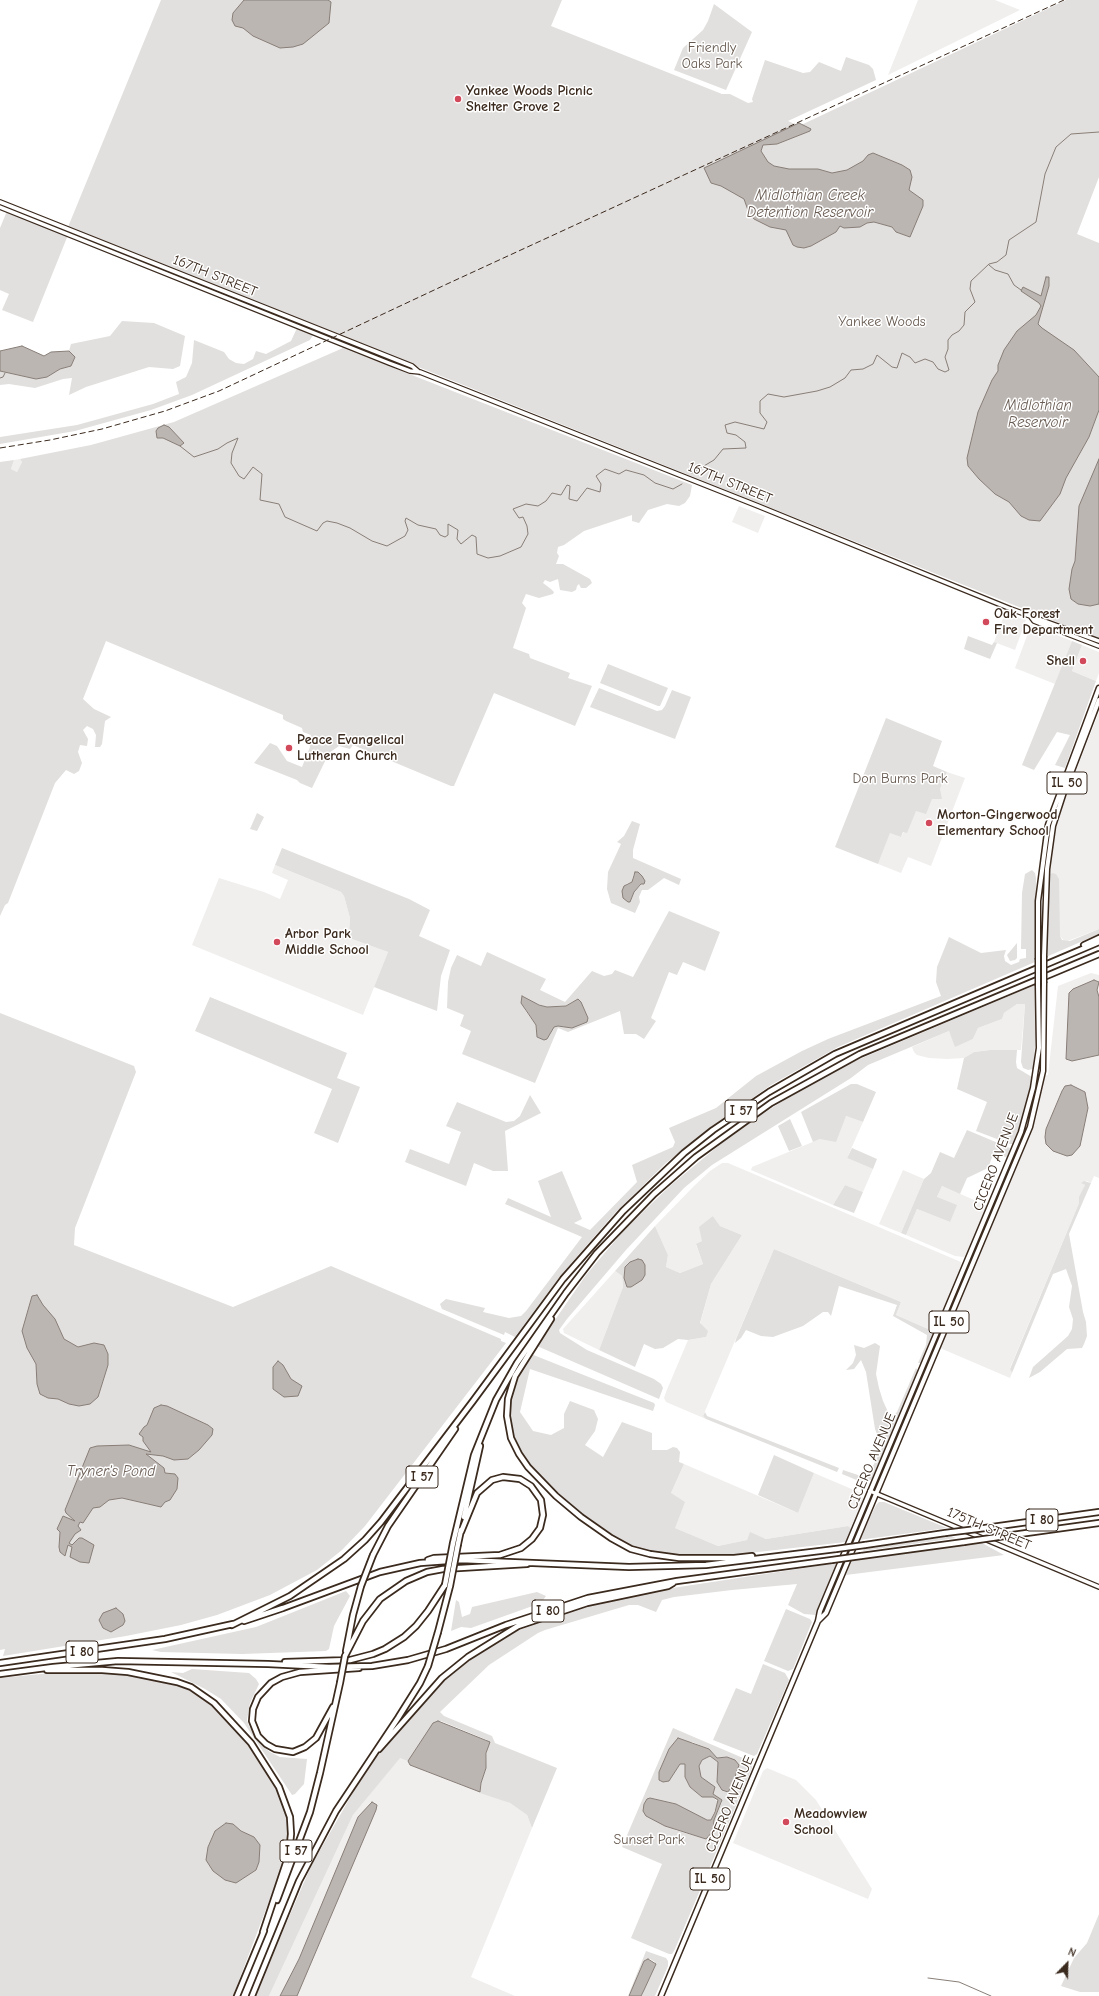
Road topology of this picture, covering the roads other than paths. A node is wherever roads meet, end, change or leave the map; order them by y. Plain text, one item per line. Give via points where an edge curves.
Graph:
1 (0, 202) edge
2 (0, 207) edge
3 (420, 372) junction
4 (1031, 617) junction
5 (1099, 641) edge
6 (1099, 646) edge
7 (1099, 688) edge
8 (1099, 700) edge
9 (1041, 869) junction
10 (1047, 869) junction
11 (1099, 938) edge
12 (1099, 942) edge
13 (1099, 954) edge
14 (1099, 958) edge
15 (1085, 960) junction
16 (1049, 963) junction
17 (566, 1292) junction
18 (942, 1323) junction
19 (947, 1325) junction
20 (473, 1401) junction
21 (485, 1427) junction
22 (870, 1491) junction
23 (876, 1494) junction
24 (1099, 1512) edge
25 (1099, 1523) edge
26 (461, 1532) junction
27 (456, 1544) junction
28 (795, 1554) junction
29 (420, 1563) junction
30 (535, 1563) junction
31 (678, 1581) junction
32 (447, 1585) junction
33 (1099, 1587) edge
34 (818, 1621) junction
35 (232, 1625) junction
36 (350, 1642) junction
37 (0, 1663) edge
38 (268, 1664) junction
39 (372, 1666) junction
40 (27, 1671) junction
41 (0, 1674) edge
42 (336, 1700) junction
43 (366, 1764) junction
44 (264, 1932) junction
45 (237, 1996) edge
46 (252, 1996) edge
47 (661, 1996) edge

1 - 3 main road, 167TH STREET via 412,366
2 - 3 main road, 167TH STREET via 410,371
3 - 4 main road, 167TH STREET
4 - 5 main road, 167TH STREET
4 - 6 main road, 167TH STREET via 1034,621
7 - 9 main road, CICERO AVENUE / IL 50 via 1051,814
8 - 10 main road, CICERO AVENUE / IL 50 via 1059,804
9 - 10 main road
9 - 18 main road, CICERO AVENUE / IL 50, bridge via 1038,901 1039,1048 1036,1072 1026,1116 1012,1154
10 - 19 main road, CICERO AVENUE / IL 50, bridge via 1043,1072 1035,1111
11 - 16 highway
12 - 16 highway, I 57
13 - 15 highway, I 57
14 - 15 highway
15 - 17 highway, I 57 via 860,1054 771,1103 696,1157 654,1194 616,1233
16 - 20 highway, I 57 via 834,1054 769,1092 713,1130 647,1186 608,1226 563,1279
17 - 21 highway, I 57 via 517,1363 496,1400
17 - 28 highway via 520,1366 510,1393 507,1412 510,1432 516,1449 528,1467 581,1517 611,1538 641,1552 660,1556 705,1558
18 - 19 main road
18 - 22 main road, CICERO AVENUE / IL 50
19 - 23 main road, CICERO AVENUE / IL 50
20 - 35 highway via 381,1522 350,1554 290,1596
20 - 36 highway, I 57, bridge via 388,1526 373,1555 361,1586
21 - 26 highway, I 57
21 - 27 highway via 474,1455
22 - 23 main road, 175TH STREET
22 - 34 main road, CICERO AVENUE / IL 50
23 - 33 main road, 175TH STREET
23 - 34 main road, CICERO AVENUE / IL 50 via 826,1613
24 - 28 highway, I 80, bridge
25 - 31 highway, I 80, bridge
26 - 27 highway, I 57
26 - 29 highway via 477,1493 498,1478 515,1478 526,1482 541,1500 543,1515 540,1528 521,1548 500,1555 434,1558
27 - 32 highway, bridge
28 - 30 highway, I 80 via 706,1565 629,1567
29 - 30 highway, I 80 via 461,1560
29 - 35 highway, I 80 via 380,1572
30 - 36 highway via 521,1566 443,1569 417,1576 396,1587 380,1600 362,1621
31 - 39 highway, I 80 via 632,1588 571,1603 446,1649 408,1660
31 - 43 highway via 668,1586 572,1607 518,1626 468,1657 442,1678
32 - 38 highway via 416,1626 404,1637 373,1654 350,1660
32 - 43 highway, I 57, bridge via 428,1666 398,1718
34 - 47 main road, CICERO AVENUE / IL 50
35 - 37 highway, I 80 via 149,1642
36 - 42 highway, I 57, bridge
38 - 39 highway, I 80
38 - 40 highway, I 80 via 118,1661
39 - 42 highway via 352,1670 300,1672 276,1680 256,1700 252,1713 253,1726 261,1740 271,1747 281,1751 297,1751 308,1746 319,1735
40 - 41 highway, I 80
40 - 44 highway via 102,1670 128,1672 177,1682 203,1694 234,1722 251,1743 279,1787 290,1817 289,1854
42 - 44 highway, I 57 via 310,1812
43 - 46 highway, I 57 via 336,1811 299,1881
44 - 45 highway, I 57

